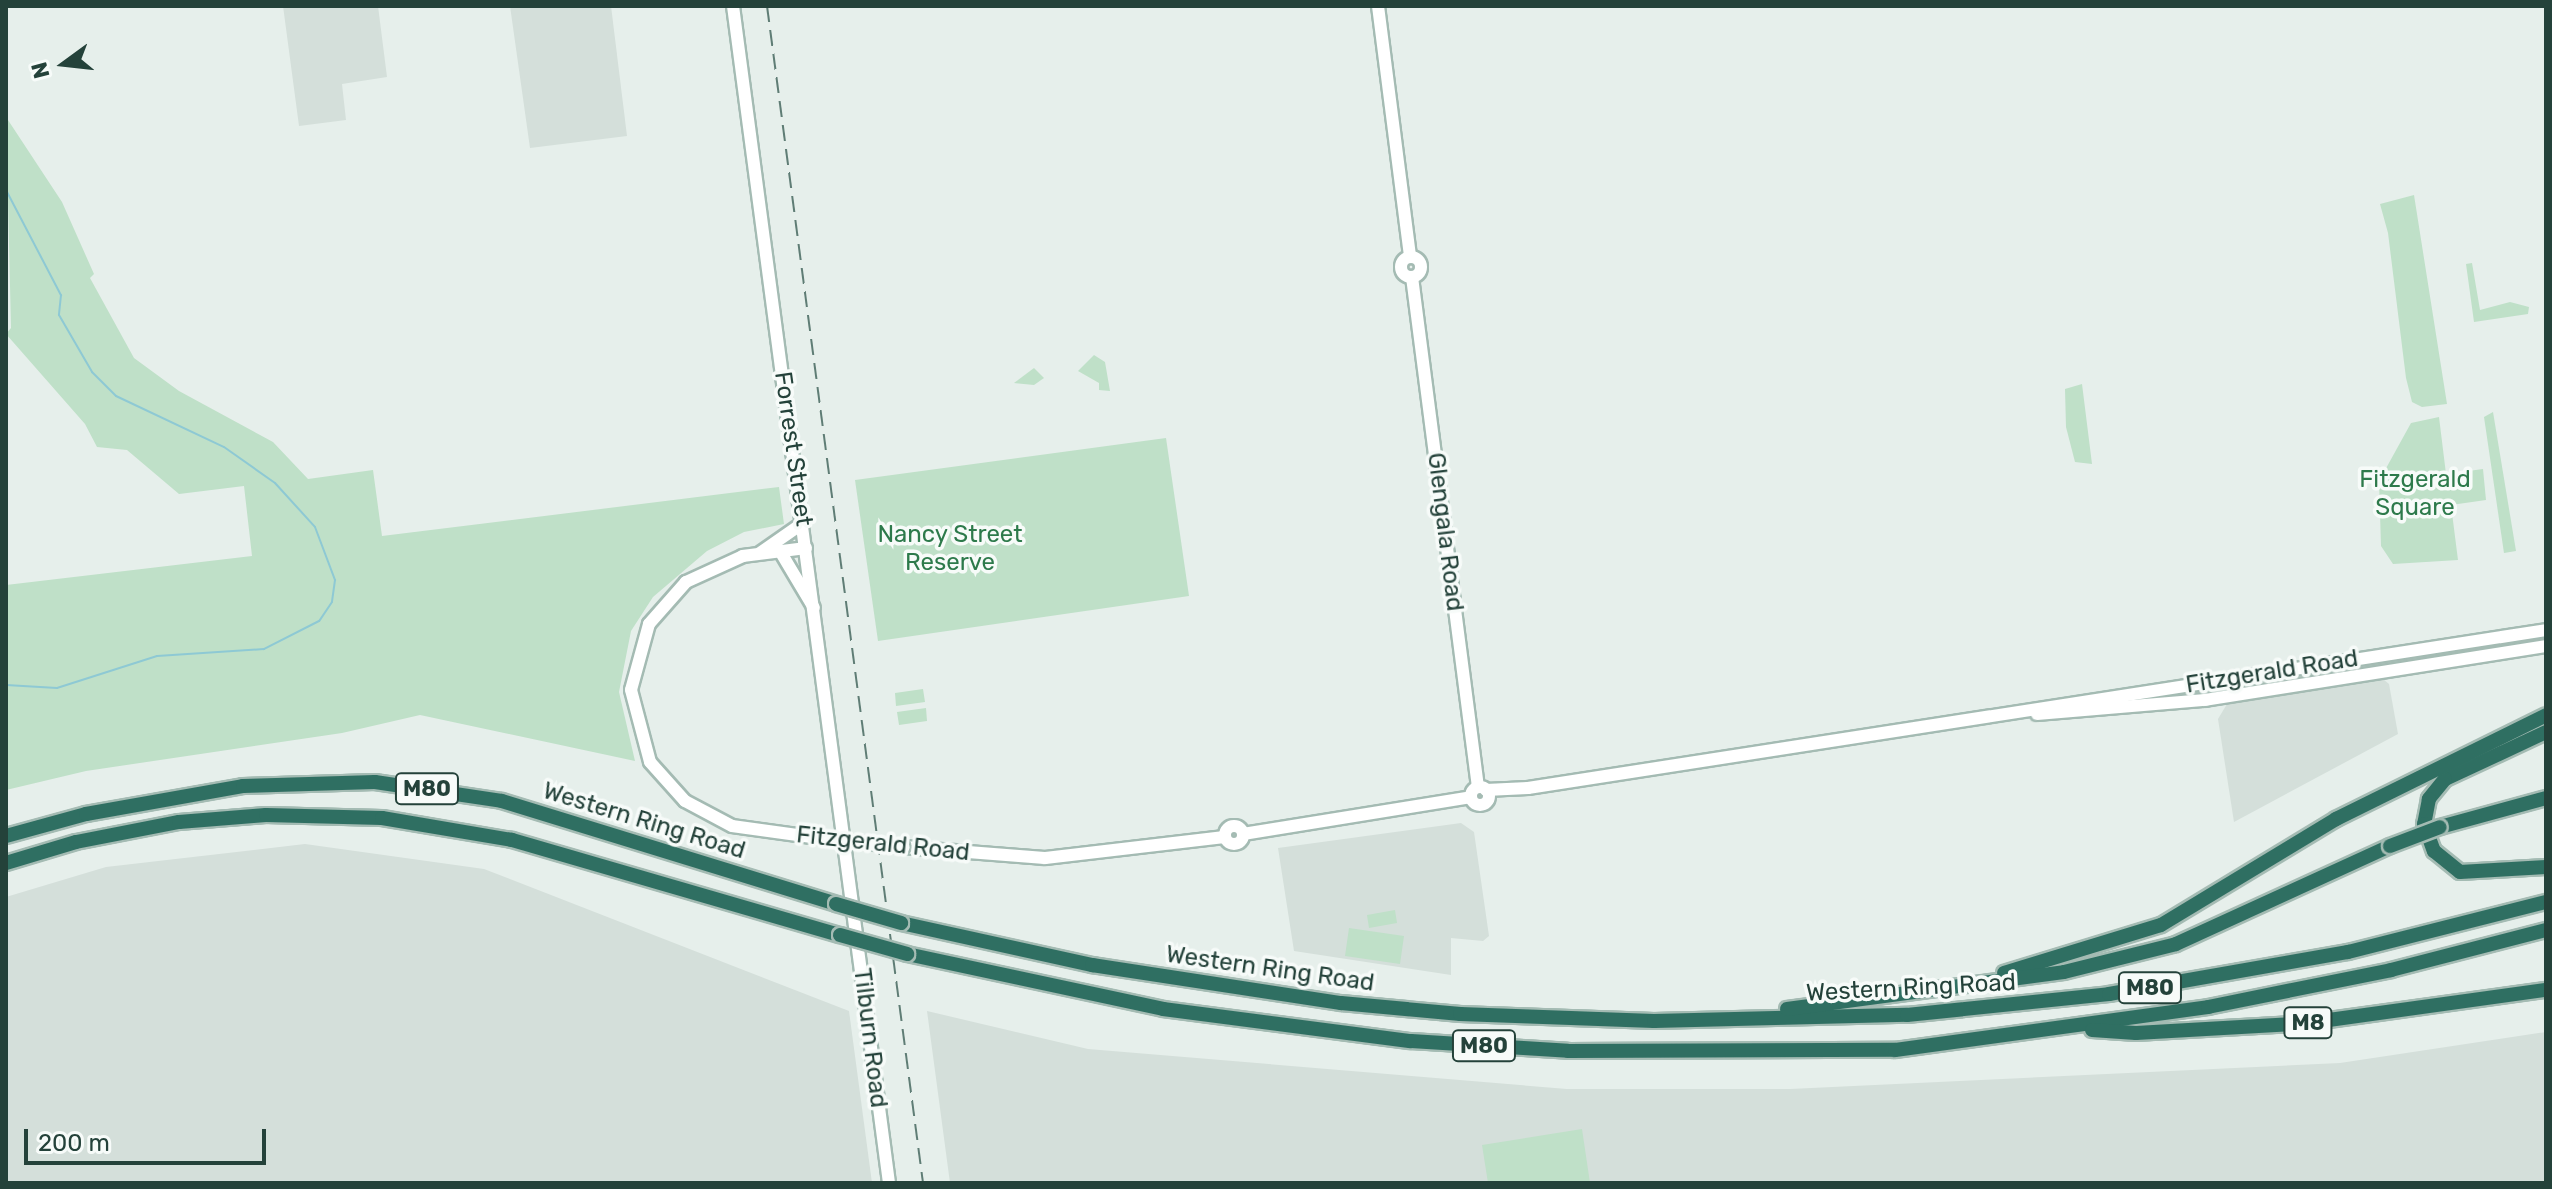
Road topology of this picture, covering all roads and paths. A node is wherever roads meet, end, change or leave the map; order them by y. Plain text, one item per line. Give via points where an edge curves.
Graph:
1 (733, 6) edge
2 (1378, 6) edge
3 (803, 523) junction
4 (806, 548) junction
5 (780, 551) junction
6 (760, 553) junction
7 (814, 608) junction
8 (2546, 630) edge
9 (2546, 646) edge
10 (2393, 654) junction
11 (2394, 669) junction
12 (2546, 705) edge
13 (1998, 715) junction
14 (2546, 715) edge
15 (2546, 732) edge
16 (2505, 733) junction
17 (1480, 793) junction
18 (2546, 798) edge
19 (7, 836) edge
20 (76, 842) junction
21 (6, 863) edge
22 (2546, 867) edge
23 (6, 873) edge
24 (851, 893) joint
25 (2546, 902) edge
26 (2546, 930) edge
27 (1982, 984) junction
28 (2546, 990) edge
29 (1747, 1015) junction
30 (2068, 1028) junction
31 (889, 1183) edge

1 - 3 street, Forrest Street
2 - 17 street, Glengala Road via 1410,257 1401,268 1412,277
3 - 4 street, Forrest Street
3 - 6 street
4 - 5 street, Fitzgerald Road
4 - 7 street, Forrest Street
5 - 6 street, Fitzgerald Road
5 - 7 street
6 - 17 street, Fitzgerald Road, bridge via 705,570 658,610 634,671 635,717 650,762 665,782 706,815 755,831 1045,858 1225,837 1237,844 1243,834
7 - 24 street, Forrest Street
8 - 10 street, Fitzgerald Road
9 - 11 street, Fitzgerald Road
10 - 11 street
10 - 13 street, Fitzgerald Road
11 - 13 street, Fitzgerald Road via 2192,702
12 - 16 highway
13 - 17 street, Fitzgerald Road
14 - 16 highway
15 - 22 highway via 2445,779 2429,799 2424,824 2434,851 2460,872
16 - 27 highway via 2336,819 2161,925
18 - 27 highway, bridge via 2390,846 2176,944 2078,969
19 - 29 highway, Western Ring Road / M80, bridge via 86,814 243,786 375,782 502,801 901,923 1092,965 1341,1003 1560,1019
20 - 21 highway, M80
20 - 23 highway
20 - 30 highway, M80, bridge via 222,817 382,818 512,840 907,954 1163,1009 1340,1034 1512,1048 1895,1050
24 - 31 street, Tilburn Road
25 - 29 highway, Western Ring Road / M80 via 2320,958 2109,994 1907,1015
26 - 30 highway, M80 via 2317,987
27 - 29 highway
28 - 30 highway, M8 via 2307,1023 2136,1033

